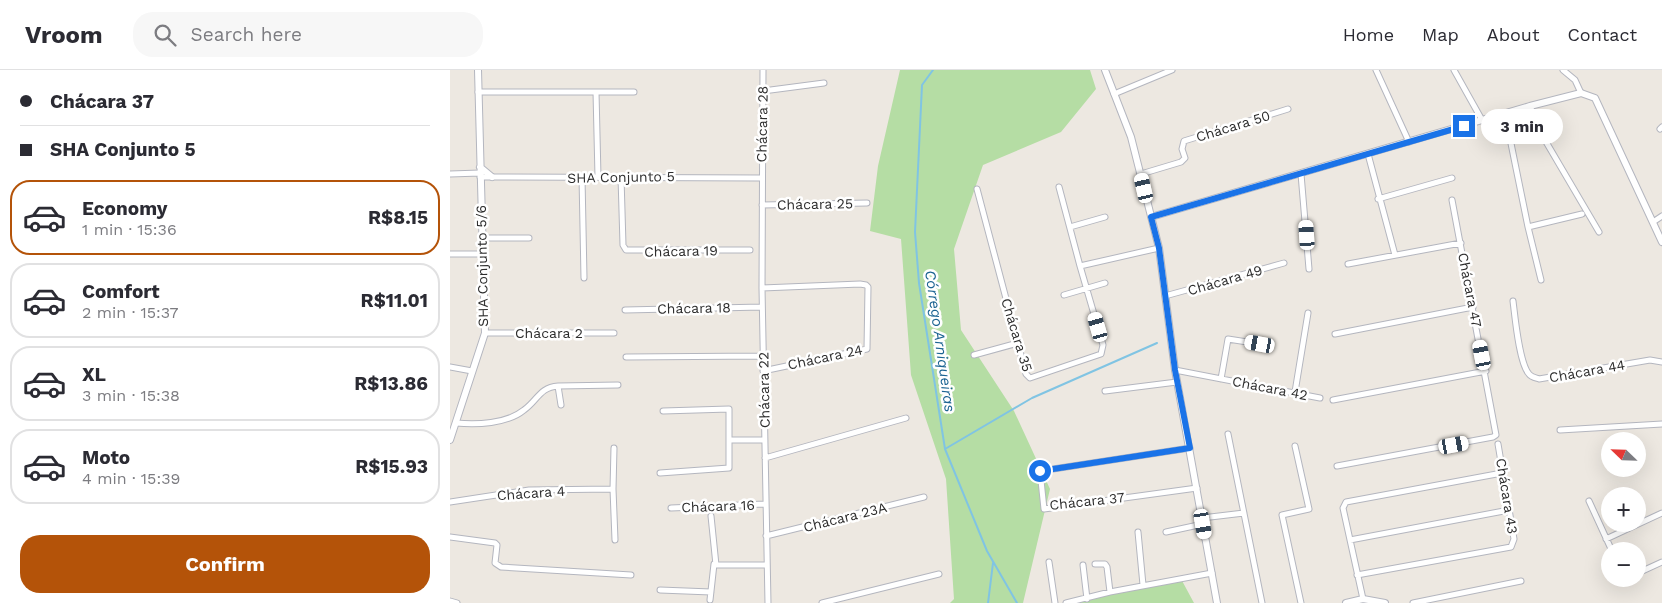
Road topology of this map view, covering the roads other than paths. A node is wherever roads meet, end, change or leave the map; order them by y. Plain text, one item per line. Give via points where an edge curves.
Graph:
1 (478, 70) edge
2 (763, 70) edge
3 (1105, 70) edge
4 (1172, 70) edge
5 (1376, 70) edge
6 (1454, 70) edge
7 (1563, 70) edge
8 (824, 83) dead end
9 (763, 91) junction
10 (478, 92) junction
11 (596, 92) junction
12 (634, 92) dead end
13 (1581, 93) junction
14 (1114, 94) junction
15 (1530, 106) junction
16 (1288, 109) dead end
17 (1505, 114) junction
18 (1482, 120) junction
19 (1409, 142) junction
20 (1368, 154) junction
21 (480, 172) junction
22 (450, 174) edge
23 (1141, 174) junction
24 (1301, 174) junction
25 (492, 177) junction
26 (582, 177) junction
27 (598, 177) junction
28 (621, 177) junction
29 (761, 178) junction
30 (1452, 178) dead end
31 (1059, 187) dead end
32 (977, 189) dead end
33 (1378, 199) junction
34 (1452, 200) dead end
35 (868, 204) dead end
36 (762, 206) junction
37 (1582, 214) dead end
38 (1662, 216) edge
39 (1106, 217) dead end
40 (1151, 217) junction
41 (1653, 222) junction
42 (1070, 227) junction
43 (1528, 227) junction
44 (1599, 232) dead end
45 (482, 238) junction
46 (529, 238) dead end
47 (1662, 242) edge
48 (1461, 244) junction
49 (1159, 248) junction
50 (750, 250) dead end
51 (450, 254) edge
52 (482, 254) junction
53 (1395, 256) junction
54 (1284, 263) dead end
55 (1348, 264) dead end
56 (1080, 266) junction
57 (1309, 269) dead end
58 (584, 278) dead end
59 (1541, 280) dead end
60 (1104, 283) dead end
61 (762, 288) junction
62 (1086, 289) junction
63 (1064, 295) dead end
64 (1166, 296) junction
65 (1513, 301) dead end
66 (762, 307) junction
67 (1473, 307) junction
68 (625, 310) dead end
69 (1308, 313) dead end
70 (484, 333) junction
71 (614, 334) dead end
72 (1335, 334) dead end
73 (1018, 343) junction
74 (1260, 344) dead end
75 (974, 355) dead end
76 (763, 356) junction
77 (626, 357) dead end
78 (1662, 362) edge
79 (450, 367) edge
80 (472, 370) junction
81 (764, 370) junction
82 (1175, 370) junction
83 (1486, 371) junction
84 (1221, 379) junction
85 (1177, 382) junction
86 (618, 385) dead end
87 (558, 386) junction
88 (1105, 391) dead end
89 (1295, 392) junction
90 (1320, 398) dead end
91 (1333, 400) dead end
92 (561, 405) dead end
93 (663, 411) dead end
94 (906, 418) dead end
95 (456, 423) junction
96 (1662, 424) edge
97 (1560, 430) dead end
98 (1228, 434) dead end
99 (450, 440) edge
100 (729, 440) junction
101 (764, 440) junction
102 (1498, 444) dead end
103 (1295, 446) dead end
104 (614, 448) dead end
105 (1190, 448) junction
106 (765, 458) junction
107 (1337, 466) dead end
108 (660, 473) dead end
109 (1502, 473) junction
110 (1197, 488) junction
111 (613, 489) junction
112 (924, 497) dead end
113 (1589, 501) dead end
114 (450, 502) edge
115 (766, 504) junction
116 (671, 508) dead end
117 (1509, 510) junction
118 (1244, 513) junction
119 (1662, 513) edge
120 (711, 516) dead end
121 (1203, 521) junction
122 (1138, 532) dead end
123 (1166, 532) dead end
124 (766, 536) junction
125 (450, 537) edge
126 (1606, 539) junction
127 (615, 540) dead end
128 (1350, 540) junction
129 (1608, 542) edge
130 (1049, 562) dead end
131 (1662, 562) edge
132 (714, 563) junction
133 (1095, 564) dead end
134 (1083, 565) dead end
135 (767, 566) junction
136 (1646, 569) edge
137 (1212, 573) junction
138 (939, 574) dead end
139 (631, 575) dead end
140 (1357, 575) junction
141 (1521, 581) dead end
142 (1143, 585) junction
143 (660, 590) dead end
144 (711, 592) junction
145 (1110, 592) junction
146 (1087, 599) junction
147 (1363, 599) junction
148 (450, 600) edge
149 (710, 600) dead end
150 (457, 603) edge
151 (768, 603) edge
152 (822, 603) edge
153 (1055, 603) edge
154 (1066, 603) edge
155 (1217, 603) edge
156 (1262, 603) edge
157 (1300, 603) edge
158 (1346, 603) edge
159 (1384, 603) edge
160 (1413, 603) edge

1 - 10 street, SHA Conjunto 5/6
2 - 9 street, Chácara 28
3 - 14 street
4 - 14 street
5 - 19 street
6 - 18 street
7 - 13 street via 1575,80
8 - 9 street
9 - 29 street, Chácara 28
10 - 11 street
10 - 21 street, SHA Conjunto 5/6
11 - 12 street
11 - 27 street
13 - 15 street
13 - 41 street via 1596,98
14 - 23 street
15 - 17 street
15 - 44 street via 1542,135
16 - 23 street, Chácara 50 via 1184,141 1184,160
17 - 18 street
17 - 43 street
18 - 19 street
19 - 20 street
20 - 24 street
20 - 33 street
21 - 22 street, SHA Conjunto 5
21 - 25 street
21 - 25 street, SHA Conjunto 5
21 - 45 street, SHA Conjunto 5/6
23 - 40 street
24 - 40 street
24 - 57 street
25 - 26 street, SHA Conjunto 5
26 - 27 street, SHA Conjunto 5
26 - 58 street
27 - 28 street, SHA Conjunto 5
28 - 29 street, SHA Conjunto 5
28 - 50 street, Chácara 19 via 623,245 626,250
29 - 36 street, Chácara 22
30 - 33 street
31 - 42 street, Chácara 35
32 - 73 street, Chácara 35
33 - 53 street
34 - 48 street, Chácara 47
35 - 36 street, Chácara 25
36 - 61 street, Chácara 22
37 - 43 street
38 - 41 street
39 - 42 street
40 - 49 street
41 - 47 street
42 - 56 street, Chácara 35
43 - 59 street
45 - 46 street
45 - 52 street, SHA Conjunto 5/6
48 - 53 street
48 - 67 street, Chácara 47
49 - 56 street
49 - 64 street
51 - 52 street
52 - 70 street, SHA Conjunto 5/6
53 - 55 street
54 - 64 street, Chácara 49
56 - 62 street, Chácara 35
60 - 62 street
61 - 66 street, Chácara 22
61 - 81 street, Chácara 24 via 860,284 868,288 867,349
62 - 63 street
62 - 73 street, Chácara 35 via 1103,345 1101,354 1030,378
64 - 82 street
65 - 78 street, Chácara 44 via 1519,344 1527,373 1533,377 1540,379 1650,360
66 - 68 street, Chácara 18
66 - 76 street, Chácara 22
67 - 72 street
67 - 83 street, Chácara 47
69 - 89 street
70 - 71 street, Chácara 2
70 - 80 street, SHA Conjunto 5/6
73 - 75 street
74 - 84 street, Chácara 42 via 1228,339
76 - 77 street
76 - 81 street, Chácara 22
79 - 80 street
80 - 95 street, SHA Conjunto 5/6
81 - 101 street, Chácara 22
82 - 84 street, Chácara 42
82 - 85 street
83 - 91 street
83 - 107 street, Chácara 47 via 1497,433 1494,437
84 - 89 street, Chácara 42
85 - 88 street
85 - 105 street
86 - 87 street
87 - 92 street
87 - 95 street via 544,390 524,410 506,418 482,423
89 - 90 street, Chácara 42
93 - 100 street via 729,409
94 - 106 street
95 - 99 street, SHA Conjunto 5/6
96 - 97 street
98 - 118 street
100 - 101 street
100 - 108 street via 729,468
101 - 106 street, Chácara 22
102 - 109 street, Chácara 43
103 - 157 street via 1309,509 1282,515
104 - 111 street
105 - 110 street
105 - 110 street, Chácara 37 via 1040,471 1044,509
106 - 115 street, Chácara 22
109 - 117 street, Chácara 43
109 - 128 street via 1346,502 1344,508
110 - 121 street
111 - 114 street, Chácara 4 via 529,490
111 - 127 street
112 - 124 street, Chácara 23A
113 - 126 street
115 - 116 street, Chácara 16
115 - 124 street, Chácara 22
117 - 128 street
117 - 140 street, Chácara 43 via 1514,539 1511,547
118 - 121 street
118 - 156 street
119 - 126 street
120 - 132 street
121 - 123 street
121 - 137 street
122 - 142 street
124 - 135 street, Chácara 22
125 - 139 street via 497,544 495,563 501,568
126 - 129 street
128 - 140 street
130 - 153 street
131 - 136 street
132 - 135 street via 720,567
132 - 144 street
133 - 145 street via 1108,567
134 - 146 street
135 - 151 street, Chácara 22
137 - 142 street
137 - 155 street
138 - 152 street
140 - 147 street
141 - 160 street
142 - 145 street
143 - 144 street
144 - 149 street
145 - 146 street
146 - 154 street
147 - 158 street
147 - 159 street
148 - 150 street

